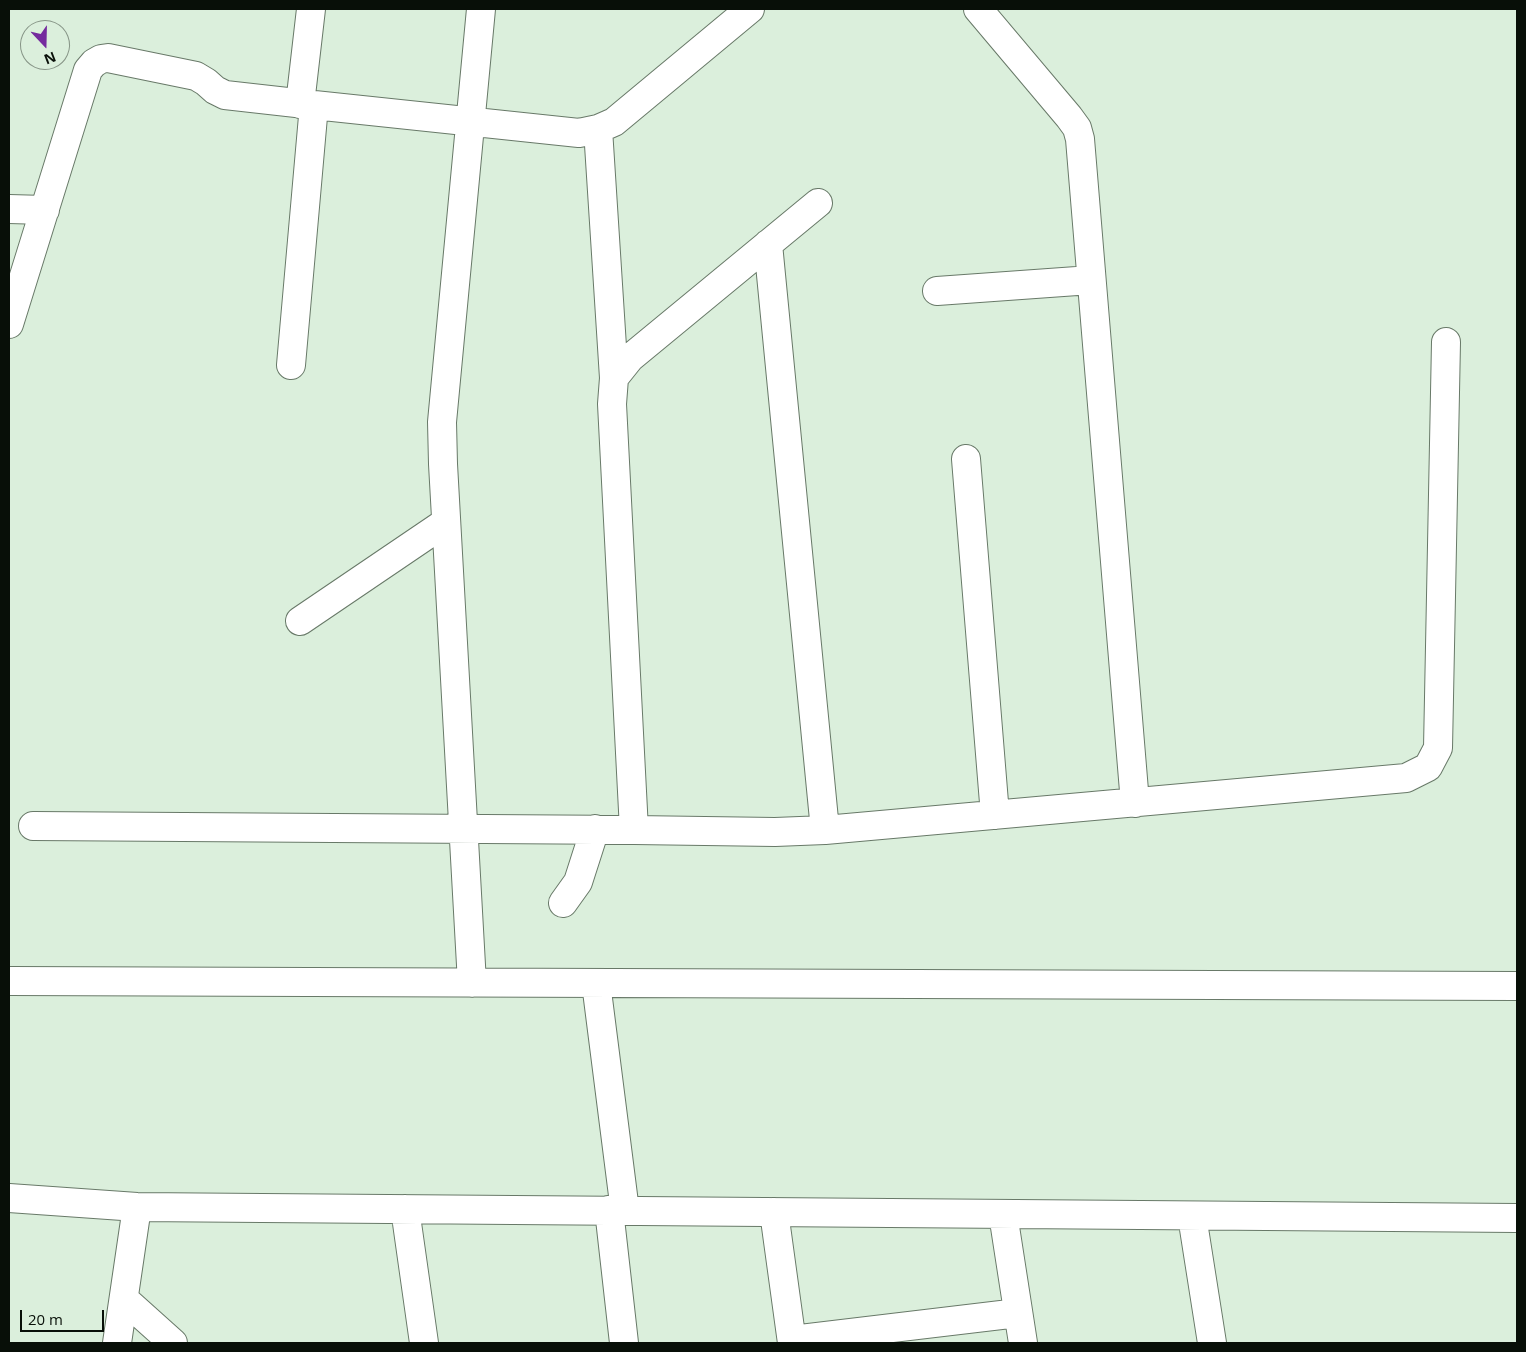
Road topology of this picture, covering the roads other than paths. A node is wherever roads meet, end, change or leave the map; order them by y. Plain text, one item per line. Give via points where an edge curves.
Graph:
1 (311, 9) edge
2 (481, 9) edge
3 (750, 9) edge
4 (978, 9) edge
5 (307, 105) junction
6 (470, 122) junction
7 (598, 130) junction
8 (818, 203) dead end
9 (9, 209) edge
10 (45, 210) junction
11 (768, 244) junction
12 (1091, 280) junction
13 (937, 292) dead end
14 (9, 324) edge
15 (1446, 342) dead end
16 (292, 365) dead end
17 (614, 378) junction
18 (966, 459) dead end
19 (446, 522) junction
20 (300, 621) dead end
21 (1135, 803) junction
22 (994, 815) junction
23 (33, 826) dead end
24 (463, 829) junction
25 (595, 830) junction
26 (634, 830) junction
27 (825, 830) junction
28 (563, 903) dead end
29 (9, 981) edge
30 (472, 983) junction
31 (596, 983) junction
32 (1517, 986) edge
33 (9, 1198) edge
34 (137, 1207) junction
35 (404, 1209) junction
36 (617, 1210) junction
37 (774, 1212) junction
38 (1003, 1214) junction
39 (1192, 1216) junction
40 (1517, 1218) edge
41 (124, 1300) junction
42 (1018, 1313) junction
43 (792, 1342) edge
44 (118, 1343) edge
45 (174, 1343) edge
46 (424, 1343) edge
47 (624, 1343) edge
48 (1023, 1343) edge
49 (1212, 1343) edge

1 - 5 street
2 - 6 street
3 - 7 street via 614,122
4 - 12 street via 1077,128
5 - 6 street
5 - 10 street via 225,95 196,76 101,59 88,70
5 - 16 street
6 - 7 street via 579,133
6 - 19 street via 442,422
7 - 17 street
8 - 11 street
9 - 10 street
10 - 14 street
11 - 17 street via 630,358
11 - 27 street
12 - 13 street
12 - 21 street
15 - 21 street via 1438,748 1428,767 1406,778
17 - 26 street via 612,404
18 - 22 street
19 - 20 street
19 - 24 street
21 - 22 street
22 - 27 street
23 - 24 street
24 - 25 street
24 - 30 street
25 - 26 street
25 - 28 street via 578,882
26 - 27 street
29 - 30 street
30 - 31 street
31 - 32 street
31 - 36 street
33 - 34 street
34 - 35 street
34 - 41 street
35 - 36 street
35 - 46 street
36 - 37 street
36 - 47 street
37 - 38 street
37 - 43 street
38 - 39 street
38 - 42 street
39 - 40 street
39 - 49 street
41 - 44 street
41 - 45 street
42 - 43 street
42 - 48 street

